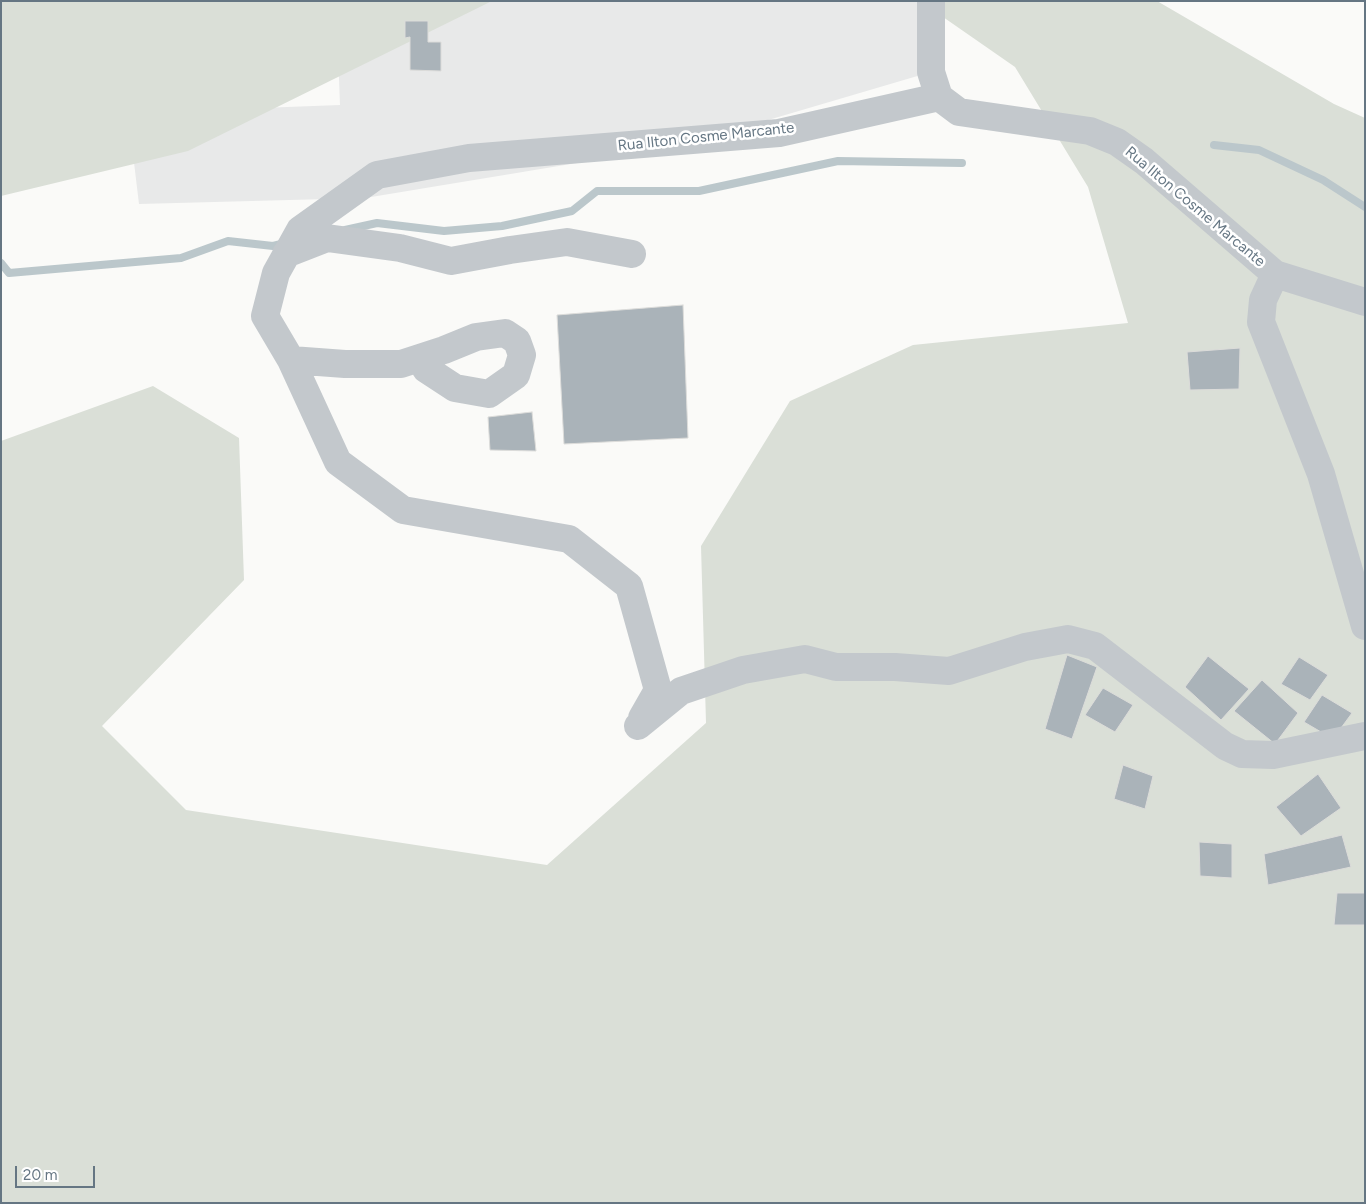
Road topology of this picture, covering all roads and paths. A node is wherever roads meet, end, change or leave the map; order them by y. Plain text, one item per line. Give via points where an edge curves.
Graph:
1 (931, 1) edge
2 (939, 97) junction
3 (286, 254) junction
4 (632, 254) dead end
5 (1275, 274) junction
6 (1365, 302) edge
7 (420, 358) dead end
8 (291, 360) junction
9 (1365, 626) edge
10 (1365, 736) edge

1 - 2 street via 931,72
2 - 3 street, Rua Ilton Cosme Marcante via 778,133 469,158 377,175 300,230
2 - 5 street, Rua Ilton Cosme Marcante via 959,112 1090,131 1117,142 1144,161
3 - 4 street via 327,238 400,248 452,261 567,242
3 - 8 street, Rua Ilton Cosme Marcante via 276,272 265,316
5 - 6 street
5 - 9 street, Rua Ilton Cosme Marcante via 1263,300 1261,322 1320,474
7 - 8 street via 401,364
8 - 10 street, Rua Ilton Cosme Marcante via 338,462 403,510 569,539 629,586 658,690 638,726 681,691 742,670 806,659 836,667 949,671 1025,647 1068,639 1096,646 1225,746 1242,754 1273,755

